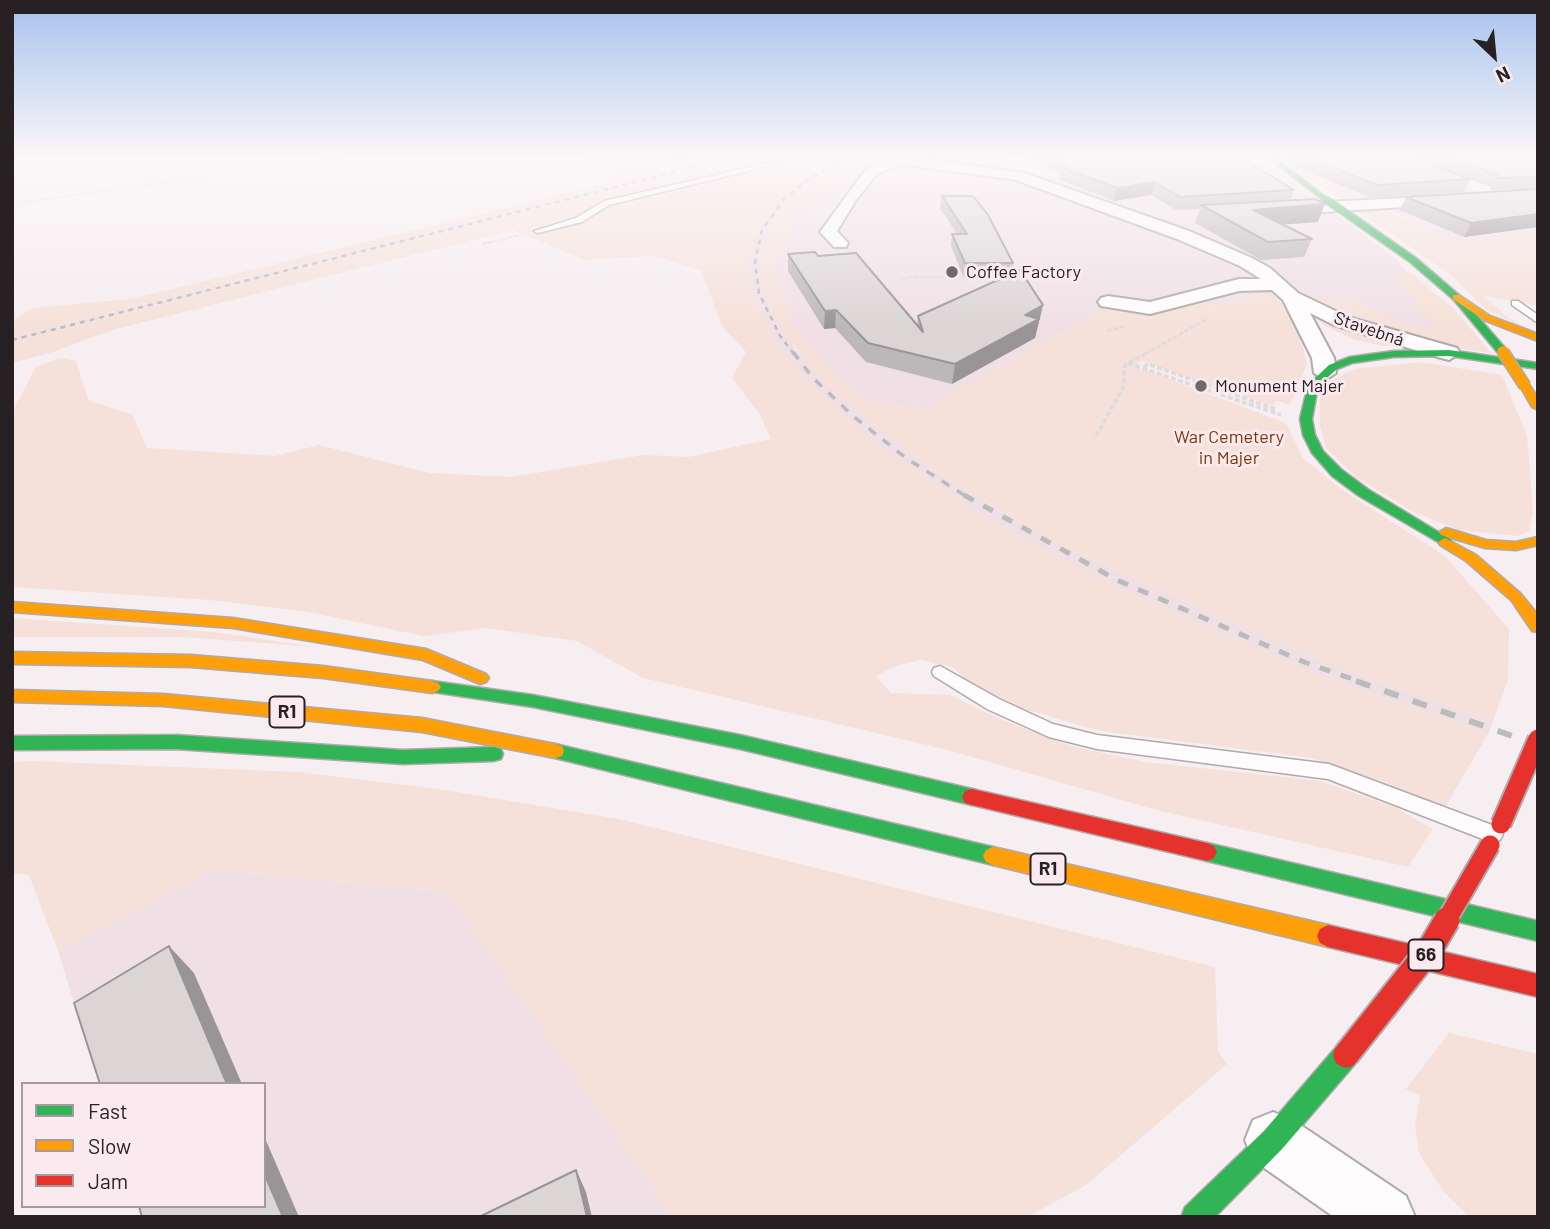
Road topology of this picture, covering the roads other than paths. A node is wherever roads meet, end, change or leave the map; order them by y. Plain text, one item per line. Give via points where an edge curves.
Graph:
1 (590, 213) edge
2 (840, 213) edge
3 (1123, 213) edge
4 (1346, 213) edge
5 (1171, 216) dead end
6 (1139, 219) junction
7 (538, 231) road end
8 (840, 243) dead end
9 (1285, 290) junction
10 (1456, 297) junction
11 (1108, 302) dead end
12 (1538, 314) edge
13 (1538, 320) edge
14 (1304, 321) junction
15 (1538, 338) edge
16 (1449, 353) junction
17 (1394, 354) junction
18 (1538, 366) edge
19 (1325, 373) junction
20 (1532, 381) edge
21 (1538, 407) edge
22 (1401, 515) junction
23 (1538, 541) edge
24 (12, 607) edge
25 (1538, 627) edge
26 (12, 658) edge
27 (940, 672) dead end
28 (12, 696) edge
29 (533, 701) junction
30 (1538, 738) edge
31 (12, 743) edge
32 (559, 752) junction
33 (1496, 835) junction
34 (1538, 931) edge
35 (1538, 986) edge
36 (1273, 1140) junction
37 (1195, 1217) edge
38 (1385, 1217) edge

1 - 7 lane
2 - 8 street via 828,232
3 - 6 street, Stavebná
4 - 10 main road, bridge
5 - 6 street, Stavebná
6 - 9 street, Stavebná via 1246,262
9 - 11 street via 1239,285 1150,308
9 - 14 street, Stavebná
9 - 16 street, Stavebná via 1341,321
10 - 15 main road via 1487,318
10 - 20 main road, bridge
12 - 13 lane via 1518,306
14 - 17 street, Stavebná
14 - 19 street, Stavebná via 1323,358
16 - 17 main road
16 - 18 main road
17 - 19 main road via 1350,360
17 - 20 main road
19 - 22 main road via 1313,385 1307,402 1309,435 1318,453 1337,473
20 - 21 main road
22 - 23 main road via 1485,544 1516,546
22 - 25 main road via 1471,558 1516,597
24 - 29 main road via 233,623 426,655
26 - 29 main road, R1 via 191,662 323,672
27 - 33 lane via 993,705 1049,730 1097,742 1329,772
28 - 32 main road, R1 via 163,700 422,725
29 - 34 main road, R1 via 753,745
30 - 33 main road, 66, bridge
31 - 32 main road via 176,742 402,757
32 - 35 main road, R1
33 - 36 main road, 66, bridge via 1430,949
36 - 37 main road, 66
36 - 38 street

